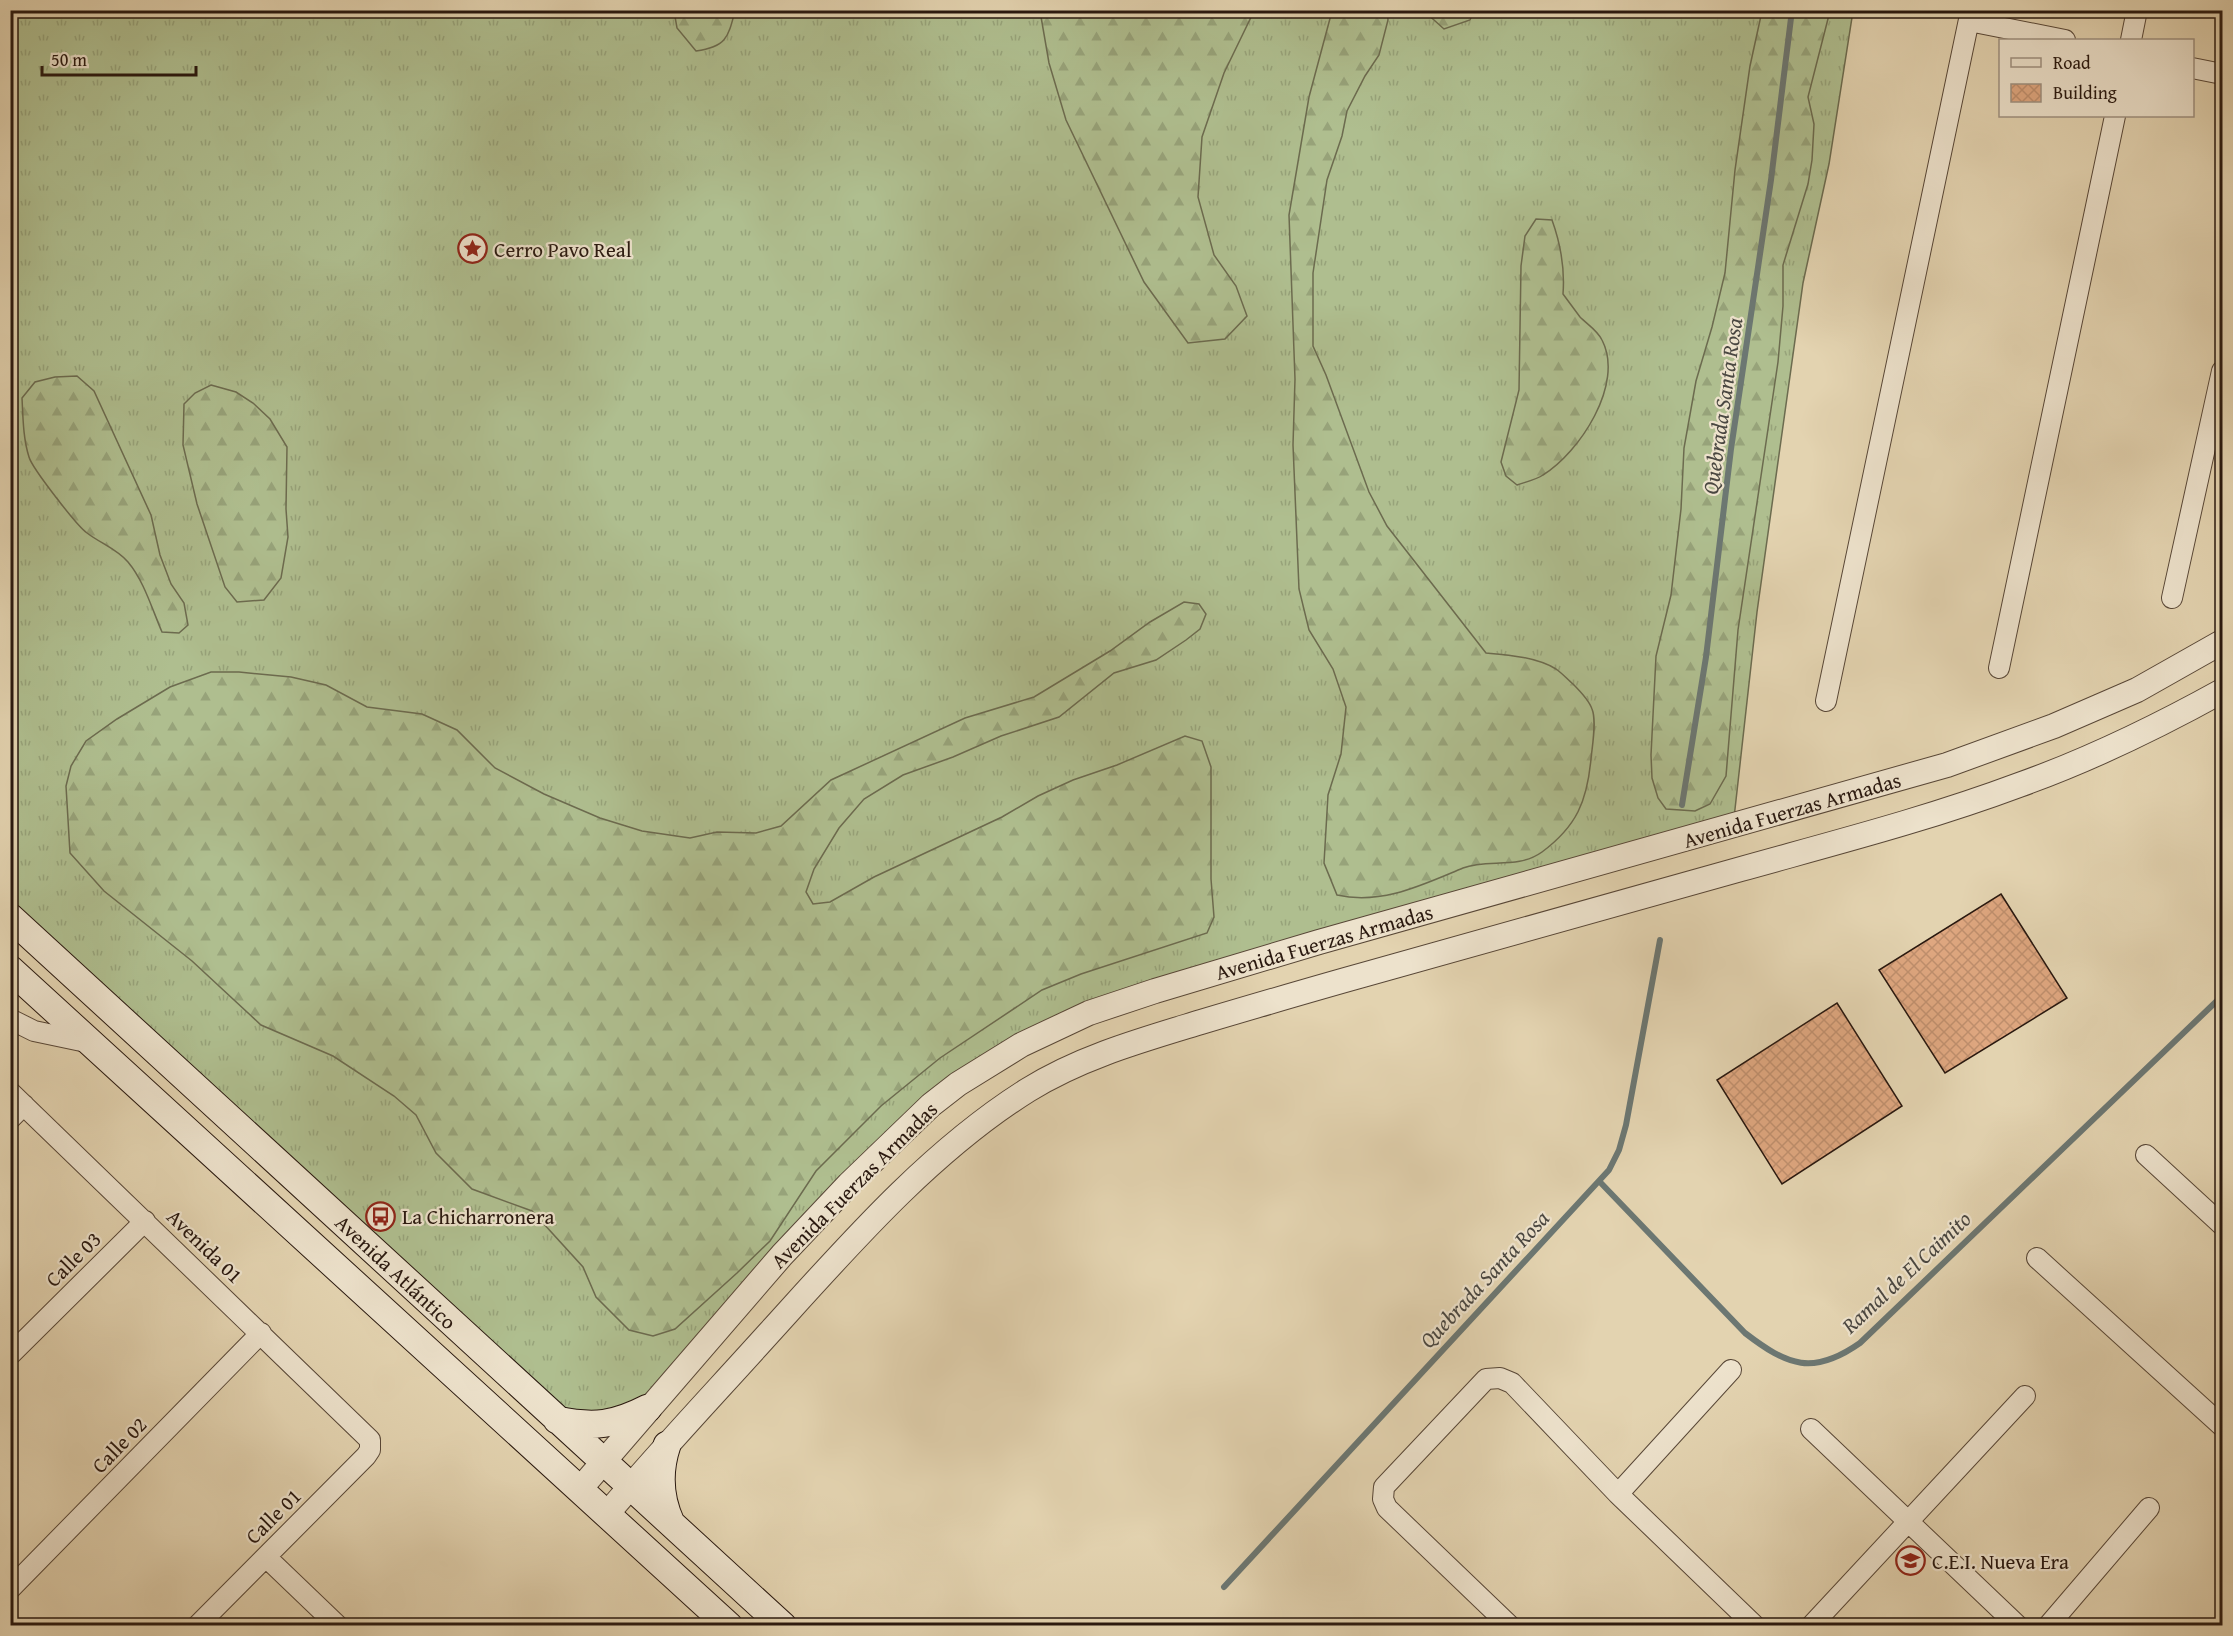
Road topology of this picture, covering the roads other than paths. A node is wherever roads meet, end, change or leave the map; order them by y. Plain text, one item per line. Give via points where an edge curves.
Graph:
1 (2137, 10) edge
2 (1970, 16) edge
3 (2061, 39) edge
4 (2131, 39) edge
5 (2194, 68) edge
6 (2223, 75) edge
7 (2115, 117) edge
8 (2223, 371) edge
9 (2172, 598) dead end
10 (2223, 642) edge
11 (1999, 668) dead end
12 (2223, 691) edge
13 (1826, 702) dead end
14 (10, 917) edge
15 (10, 969) edge
16 (10, 1019) edge
17 (91, 1043) junction
18 (15, 1105) edge
19 (2146, 1155) dead end
20 (145, 1221) junction
21 (2223, 1225) edge
22 (2037, 1258) dead end
23 (261, 1333) junction
24 (10, 1355) edge
25 (1731, 1370) dead end
26 (2025, 1396) dead end
27 (648, 1408) junction
28 (557, 1420) junction
29 (2223, 1426) edge
30 (1812, 1429) dead end
31 (366, 1435) joint
32 (667, 1445) junction
33 (603, 1463) junction
34 (630, 1487) junction
35 (580, 1489) junction
36 (1618, 1494) junction
37 (2149, 1508) dead end
38 (607, 1514) junction
39 (1908, 1520) junction
40 (672, 1524) junction
41 (266, 1557) junction
42 (10, 1589) edge
43 (197, 1626) edge
44 (338, 1626) edge
45 (729, 1626) edge
46 (783, 1626) edge
47 (1510, 1626) edge
48 (1755, 1626) edge
49 (1811, 1626) edge
50 (2018, 1626) edge
51 (2048, 1626) edge

1 - 4 street
2 - 3 street
2 - 13 street
5 - 6 street
7 - 11 street
8 - 9 street
10 - 27 street, Avenida Fuerzas Armadas via 2128,694 1947,765 1319,942 1127,1000 1057,1027 958,1084 905,1128 782,1255
12 - 32 street, Avenida Fuerzas Armadas via 2061,769 1970,802 1195,1024 1129,1044 1062,1072 1000,1108 939,1158 827,1269
14 - 28 main road, Avenida Atlántico
15 - 17 main road, Avenida Atlántico
16 - 17 street via 34,1031
17 - 35 main road, Avenida Atlántico
18 - 20 street, Avenida 01
19 - 21 street
20 - 23 street, Avenida 01
20 - 24 street, Calle 03
22 - 29 street
23 - 31 street, Avenida 01
23 - 42 street, Calle 02
25 - 36 street
26 - 39 street
27 - 28 main road via 613,1424 580,1425
27 - 33 street, Avenida Fuerzas Armadas
28 - 33 main road, Avenida Atlántico
30 - 39 street
31 - 41 street, Calle 01 via 370,1445 366,1456
32 - 34 street, Avenida Fuerzas Armadas
32 - 40 main road via 661,1462 661,1495
33 - 34 main road, Avenida Atlántico
33 - 35 street, Avenida Fuerzas Armadas
34 - 38 street, Avenida Fuerzas Armadas
34 - 40 main road, Avenida Atlántico
35 - 38 main road, Avenida Atlántico
36 - 47 street via 1512,1383 1500,1378 1486,1379 1384,1487 1387,1508
36 - 48 street
37 - 51 street
38 - 45 main road, Avenida Atlántico
39 - 49 street
39 - 50 street
40 - 46 main road, Avenida Atlántico
41 - 43 street, Calle 01
41 - 44 street

